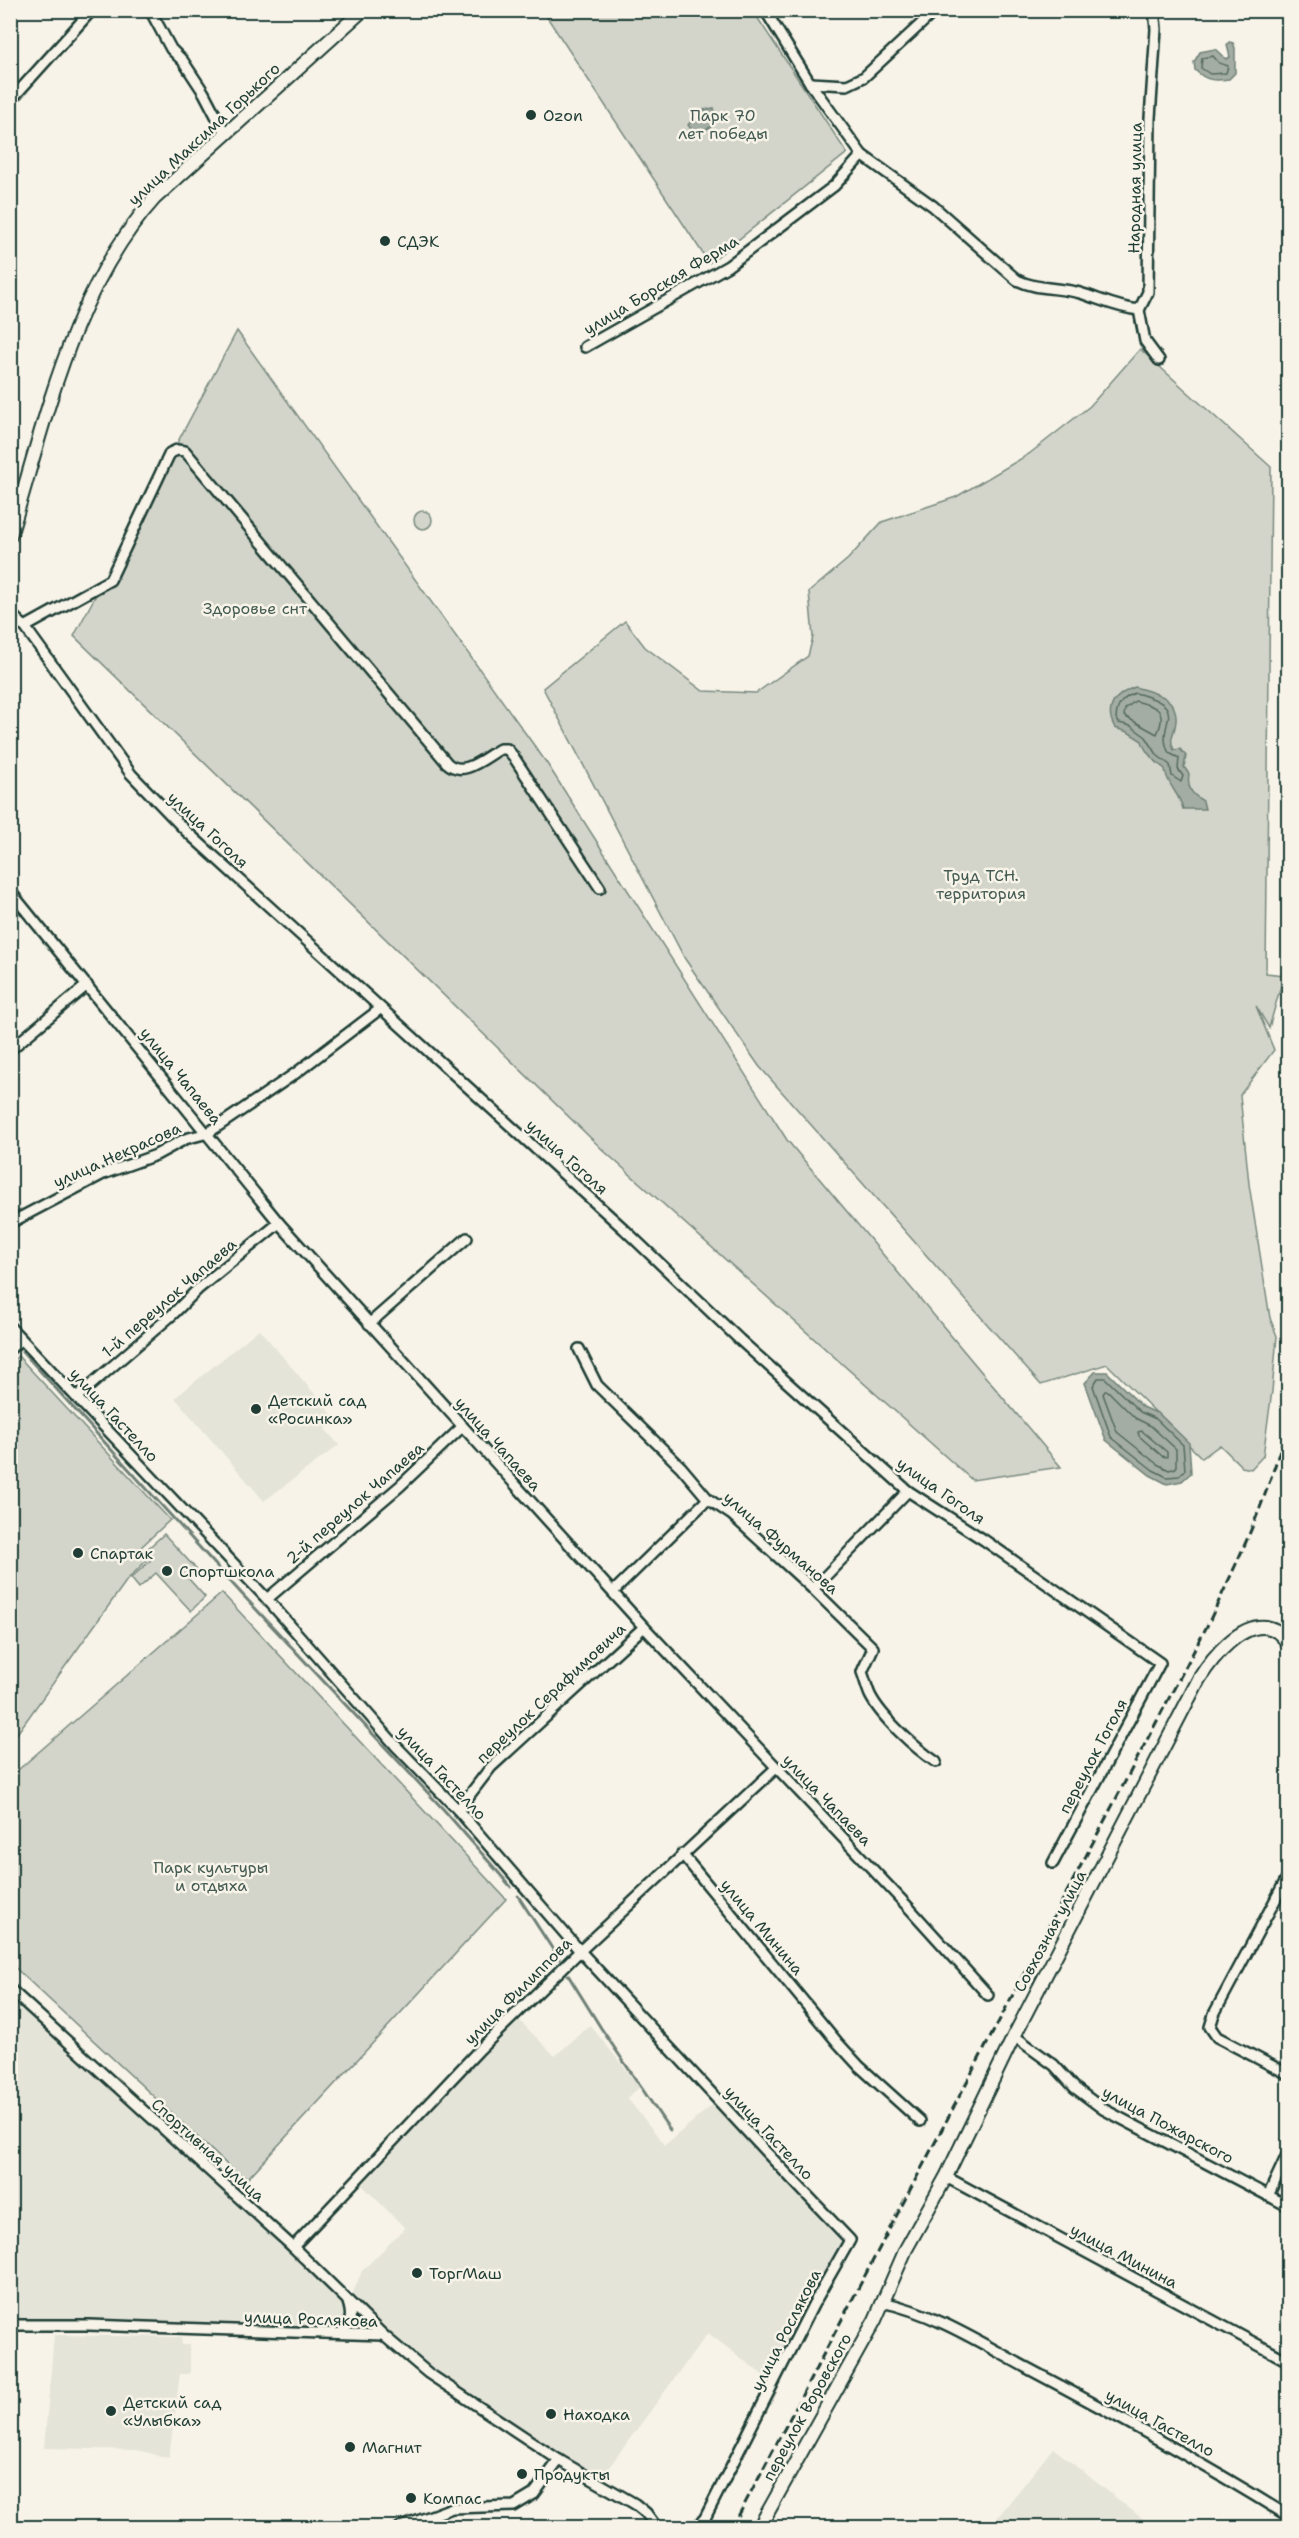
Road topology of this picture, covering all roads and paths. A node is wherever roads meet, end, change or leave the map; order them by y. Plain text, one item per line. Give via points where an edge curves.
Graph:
1 (92, 10) edge
2 (150, 10) edge
3 (363, 10) edge
4 (765, 10) edge
5 (936, 10) edge
6 (1154, 10) edge
7 (810, 83) junction
8 (10, 100) edge
9 (226, 135) junction
10 (862, 155) junction
11 (1139, 310) junction
12 (585, 347) dead end
13 (1158, 360) dead end
14 (10, 537) edge
15 (10, 613) edge
16 (25, 627) junction
17 (600, 888) dead end
18 (10, 891) edge
19 (87, 985) junction
20 (380, 1009) junction
21 (10, 1050) edge
22 (208, 1133) junction
23 (10, 1223) edge
24 (279, 1223) junction
25 (467, 1238) dead end
26 (369, 1324) junction
27 (10, 1327) edge
28 (21, 1339) junction
29 (10, 1349) edge
30 (579, 1349) dead end
31 (78, 1396) junction
32 (462, 1427) junction
33 (908, 1491) junction
34 (708, 1499) junction
35 (813, 1588) junction
36 (613, 1593) junction
37 (267, 1599) junction
38 (644, 1627) junction
39 (1288, 1641) edge
40 (1160, 1663) joint
41 (936, 1762) dead end
42 (776, 1768) junction
43 (458, 1810) junction
44 (682, 1854) junction
45 (1053, 1863) dead end
46 (1288, 1875) edge
47 (580, 1951) junction
48 (10, 1989) edge
49 (988, 1995) dead end
50 (1014, 2036) junction
51 (1288, 2074) edge
52 (920, 2121) dead end
53 (1288, 2153) edge
54 (946, 2177) junction
55 (1268, 2196) junction
56 (1288, 2206) edge
57 (850, 2240) joint
58 (293, 2247) junction
59 (348, 2302) junction
60 (882, 2302) junction
61 (10, 2325) edge
62 (342, 2332) junction
63 (383, 2335) junction
64 (1288, 2361) edge
65 (559, 2460) junction
66 (1288, 2516) edge
67 (50, 2528) edge
68 (60, 2528) edge
69 (399, 2528) edge
70 (657, 2528) edge
71 (696, 2528) edge
72 (759, 2528) edge

1 - 8 street
2 - 9 street
3 - 9 street, улица Максима Горького
4 - 7 street
5 - 7 street via 864,77 847,85
6 - 11 street, Народная улица via 1148,292
7 - 10 street
9 - 14 street, улица Максима Горького via 139,216 93,288 67,352
10 - 11 street via 933,206 1017,280
10 - 12 street, улица Борская Ферма via 834,186 728,266
11 - 13 street, Народная улица via 1144,341
15 - 16 street, улица Гоголя
16 - 17 street via 110,580 170,453 184,451 453,769 463,770 500,749 507,749
16 - 20 street, улица Гоголя via 145,790
18 - 19 street, улица Чапаева
19 - 21 street
19 - 22 street, улица Чапаева
20 - 22 street, улица Некрасова
20 - 33 street, улица Гоголя
22 - 23 street, улица Некрасова via 104,1174
22 - 24 street, улица Чапаева
24 - 26 street, улица Чапаева
24 - 31 street, 1-й переулок Чапаева
25 - 26 street
26 - 32 street, улица Чапаева
27 - 28 street, улица Гастелло
28 - 29 street
28 - 31 street, улица Гастелло
30 - 34 street, улица Фурманова via 597,1385
31 - 37 street, улица Гастелло
32 - 36 street, улица Чапаева
32 - 37 street, 2-й переулок Чапаева via 408,1479
33 - 35 street
33 - 40 street, улица Гоголя
34 - 35 street, улица Фурманова via 732,1515
34 - 36 street
35 - 41 street, улица Фурманова via 873,1648 862,1672 870,1695
36 - 38 street, улица Чапаева
37 - 43 street, улица Гастелло via 396,1746
38 - 42 street, улица Чапаева
38 - 43 street, переулок Серафимовича via 491,1767
39 - 50 street, Совхозная улица via 1276,1630 1251,1629 1208,1665
40 - 45 street, переулок Гоголя
42 - 44 street, улица Филиппова
42 - 49 street, улица Чапаева
43 - 47 street, улица Гастелло
44 - 47 street, улица Филиппова
44 - 52 street, улица Минина via 838,2043
46 - 51 street via 1210,2027 1217,2037
47 - 57 street, улица Гастелло
47 - 58 street, улица Филиппова via 480,2049
48 - 58 street, Спортивная улица
50 - 54 street, Совхозная улица
50 - 55 street, улица Пожарского via 1103,2109
53 - 55 street
54 - 60 street, Совхозная улица
54 - 64 street, улица Минина
55 - 56 street, улица Пожарского
57 - 71 street, улица Рослякова via 705,2518
58 - 59 street, Спортивная улица
59 - 62 street via 350,2322
59 - 63 street, Спортивная улица
60 - 66 street, улица Гастелло via 920,2314 1002,2354 1140,2428
60 - 72 street, переулок Воровского
61 - 62 street, улица Рослякова
62 - 63 street, улица Рослякова
63 - 65 street, улица Рослякова via 462,2398
65 - 69 street via 534,2494 514,2506 452,2508
65 - 70 street, улица Рослякова via 635,2504
67 - 68 street

